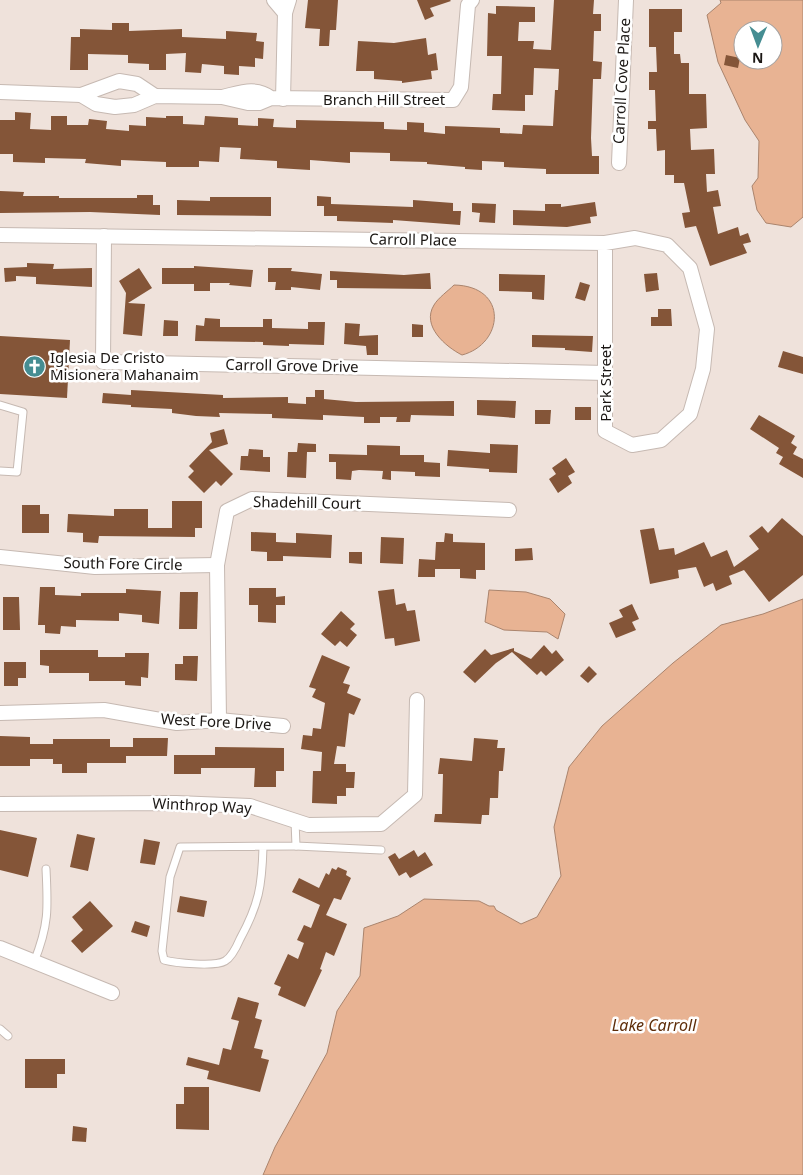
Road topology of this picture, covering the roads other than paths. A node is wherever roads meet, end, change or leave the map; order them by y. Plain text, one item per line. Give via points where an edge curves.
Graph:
1 (274, 0) edge
2 (472, 0) edge
3 (626, 0) edge
4 (287, 7) edge
5 (0, 92) edge
6 (81, 95) junction
7 (155, 96) junction
8 (277, 98) junction
9 (619, 163) dead end
10 (0, 235) edge
11 (104, 236) junction
12 (605, 243) junction
13 (606, 373) junction
14 (697, 390) joint
15 (0, 405) edge
16 (0, 471) edge
17 (509, 510) dead end
18 (0, 557) edge
19 (217, 565) junction
20 (417, 700) dead end
21 (0, 713) edge
22 (218, 720) junction
23 (283, 726) dead end
24 (0, 804) edge
25 (295, 821) junction
26 (296, 846) junction
27 (264, 847) junction
28 (381, 850) dead end
29 (46, 869) dead end
30 (0, 948) edge
31 (34, 962) junction
32 (112, 993) dead end
33 (0, 1029) edge
34 (8, 1036) dead end

1 - 4 street
2 - 8 street, Branch Hill Street via 468,6 462,88 453,100
3 - 9 street, Carroll Cove Place
4 - 8 street
5 - 6 street, Branch Hill Street
6 - 7 street, Branch Hill Street via 96,104 115,107 134,105
6 - 7 street, Branch Hill Street via 119,81 137,84
7 - 8 street, Branch Hill Street via 222,97 252,90
10 - 11 street, Carroll Place
11 - 12 street, Carroll Place
11 - 13 street, Carroll Grove Drive via 103,362
12 - 13 street, Park Street
12 - 14 street, Carroll Place via 635,238 667,245 690,268 707,329 703,369
13 - 14 street, Park Street via 605,431 632,445 661,440 690,414
15 - 16 lane via 23,412 17,472
17 - 19 street, Shadehill Court via 252,499 226,511
18 - 19 street, South Fore Circle via 95,567
19 - 22 street, Shadehill Court
20 - 25 street, Winthrop Way via 415,796 381,824 308,825
21 - 22 street, West Fore Drive via 104,710 177,723
22 - 23 street, West Fore Drive
24 - 25 street, Winthrop Way via 250,806
25 - 26 lane
26 - 27 lane
26 - 28 lane
27 - 27 lane via 180,846 170,877 162,951 164,960 212,964 225,961 259,901
29 - 31 lane via 48,908 44,935
30 - 31 street
31 - 32 street
33 - 34 lane

